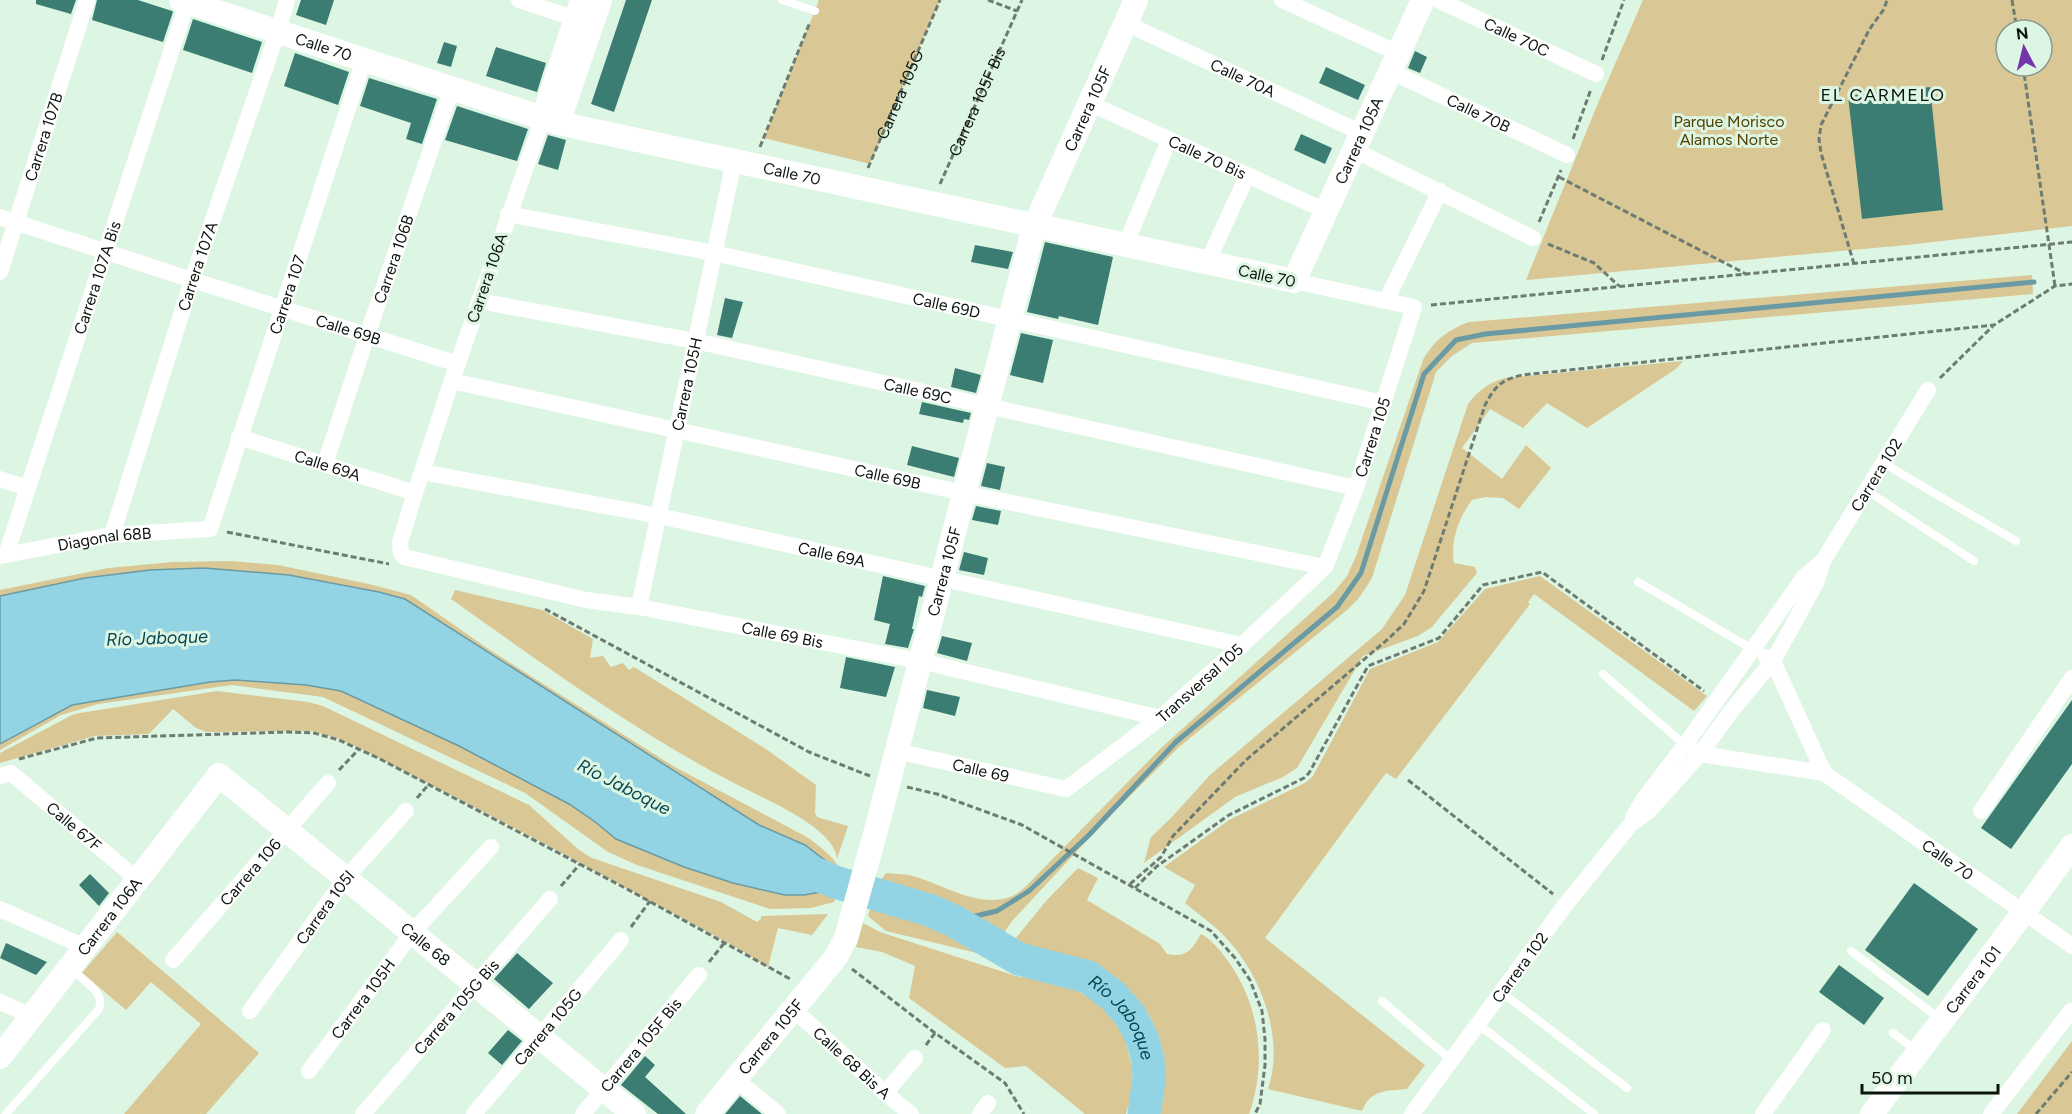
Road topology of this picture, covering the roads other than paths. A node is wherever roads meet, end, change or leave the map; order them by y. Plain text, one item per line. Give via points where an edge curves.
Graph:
1 (87, 0) edge
2 (287, 0) edge
3 (519, 0) edge
4 (600, 0) edge
5 (782, 0) edge
6 (1136, 0) edge
7 (1282, 0) edge
8 (1423, 0) edge
9 (1438, 0) edge
10 (186, 1) edge
11 (579, 9) edge
12 (815, 11) road end
13 (1125, 23) junction
14 (278, 32) junction
15 (364, 60) junction
16 (1394, 62) junction
17 (1596, 74) road end
18 (452, 88) junction
19 (1089, 103) junction
20 (550, 121) junction
21 (1168, 140) junction
22 (1358, 141) junction
23 (1567, 154) road end
24 (743, 163) junction
25 (1247, 176) junction
26 (1440, 191) junction
27 (1326, 211) junction
28 (508, 214) junction
29 (0, 217) edge
30 (16, 222) junction
31 (1034, 227) junction
32 (1533, 238) road end
33 (1125, 246) junction
34 (105, 250) junction
35 (714, 253) junction
36 (1207, 263) junction
37 (0, 272) edge
38 (192, 280) junction
39 (1294, 281) junction
40 (479, 301) junction
41 (1386, 301) junction
42 (1414, 307) joint
43 (283, 308) junction
44 (1010, 319) junction
45 (367, 336) junction
46 (695, 341) junction
47 (458, 364) junction
48 (452, 381) junction
49 (1928, 390) road end
50 (1384, 403) junction
51 (987, 406) junction
52 (677, 429) junction
53 (239, 437) junction
54 (1883, 463) junction
55 (325, 464) junction
56 (422, 472) junction
57 (0, 479) edge
58 (27, 488) junction
59 (1356, 488) junction
60 (1866, 490) junction
61 (415, 493) junction
62 (964, 493) junction
63 (658, 516) junction
64 (210, 529) joint
65 (112, 535) junction
66 (2016, 540) dead end
67 (3, 555) edge
68 (398, 561) joint
69 (1823, 561) junction
70 (1974, 561) dead end
71 (1325, 567) junction
72 (942, 579) junction
73 (1638, 582) dead end
74 (639, 608) junction
75 (1242, 645) junction
76 (1754, 650) junction
77 (920, 661) junction
78 (1773, 662) junction
79 (1603, 674) dead end
80 (2072, 678) edge
81 (1160, 718) junction
82 (1685, 745) junction
83 (896, 752) junction
84 (1700, 754) junction
85 (1824, 773) junction
86 (5, 774) edge
87 (219, 775) joint
88 (328, 783) road end
89 (1066, 789) joint
90 (406, 811) dead end
91 (1981, 812) dead end
92 (1630, 824) junction
93 (286, 830) junction
94 (2072, 846) edge
95 (491, 847) dead end
96 (345, 879) junction
97 (138, 880) junction
98 (550, 899) road end
99 (0, 909) edge
100 (2024, 913) junction
101 (412, 933) junction
102 (621, 940) road end
103 (2072, 946) edge
104 (85, 947) junction
105 (1851, 951) dead end
106 (173, 960) dead end
107 (70, 968) junction
108 (699, 975) road end
109 (476, 985) junction
110 (1501, 992) junction
111 (1382, 1000) dead end
112 (0, 1002) edge
113 (793, 1009) junction
114 (250, 1011) dead end
115 (2071, 1011) edge
116 (32, 1016) junction
117 (1942, 1021) junction
118 (1478, 1024) junction
119 (1823, 1030) dead end
120 (1893, 1033) dead end
121 (539, 1037) junction
122 (1917, 1052) junction
123 (0, 1057) edge
124 (915, 1058) dead end
125 (1451, 1060) junction
126 (309, 1071) dead end
127 (736, 1079) junction
128 (1627, 1088) dead end
129 (604, 1089) junction
130 (885, 1093) junction
131 (6, 1114) edge
132 (363, 1114) edge
133 (474, 1114) edge
134 (583, 1114) edge
135 (634, 1114) edge
136 (707, 1114) edge
137 (778, 1114) edge
138 (911, 1114) edge
139 (1412, 1114) edge
140 (1594, 1114) edge
141 (1763, 1114) edge
142 (1872, 1114) edge
143 (1991, 1114) edge

1 - 30 street, Carrera 107B
2 - 14 street, Carrera 107A
3 - 11 street
4 - 20 street, Carrera 106A
5 - 12 lane
6 - 13 street, Carrera 105F
7 - 16 street, Calle 70B
8 - 16 street, Carrera 105A
9 - 17 street, Calle 70C
10 - 14 street, Calle 70
10 - 34 street, Carrera 107A Bis
11 - 20 street, Carrera 106A
13 - 19 street, Carrera 105F
13 - 22 street, Calle 70A
14 - 15 street, Calle 70
14 - 38 street, Carrera 107A
15 - 18 street, Calle 70
15 - 43 street, Carrera 107
16 - 22 street, Carrera 105A
16 - 23 street, Calle 70B
18 - 20 street, Calle 70
18 - 45 street, Carrera 106B
19 - 21 street, Calle 70 Bis
19 - 31 street, Carrera 105F
20 - 24 street, Calle 70
20 - 28 street, Carrera 106A
21 - 25 street, Calle 70 Bis
21 - 33 street
22 - 26 street, Calle 70A
22 - 27 street, Carrera 105A
24 - 31 street, Calle 70
24 - 35 street, Carrera 105H
25 - 27 street, Calle 70 Bis
25 - 36 street
26 - 32 street, Calle 70A
26 - 41 street
27 - 39 street, Carrera 105A
28 - 35 street, Calle 69D
28 - 40 street, Carrera 106A
29 - 30 street, Calle 69B
30 - 34 street, Calle 69B
30 - 37 street, Carrera 107B
31 - 33 street, Calle 70
31 - 44 street, Carrera 105F
33 - 36 street, Calle 70
34 - 38 street, Calle 69B
34 - 58 street, Carrera 107A Bis
35 - 44 street, Calle 69D
35 - 46 street, Carrera 105H
36 - 39 street, Calle 70
38 - 43 street, Calle 69B
38 - 65 street, Carrera 107A
39 - 41 street, Calle 70
40 - 46 street, Calle 69C
40 - 47 street, Carrera 106A
41 - 42 street, Calle 70
42 - 50 street, Carrera 105
43 - 45 street, Calle 69B
43 - 53 street, Carrera 107
44 - 50 street, Calle 69D
44 - 51 street, Carrera 105F
45 - 47 street, Calle 69B
45 - 55 street, Carrera 106B
46 - 51 street, Calle 69C
46 - 52 street, Carrera 105H
47 - 48 street, Carrera 106A
48 - 52 street, Calle 69B
48 - 56 street, Carrera 106A
49 - 54 street, Carrera 102
50 - 59 street, Carrera 105
51 - 59 street, Calle 69C
51 - 62 street, Carrera 105F
52 - 62 street, Calle 69B
52 - 63 street, Carrera 105H
53 - 55 street, Calle 69A
53 - 64 street, Carrera 107
54 - 60 street, Carrera 102
54 - 66 lane
55 - 61 street, Calle 69A
56 - 61 street, Carrera 106A
56 - 63 street, Calle 69A
57 - 58 street
58 - 67 street, Carrera 107A Bis
59 - 71 street, Carrera 105
60 - 69 street, Carrera 102
60 - 70 lane
61 - 68 street, Carrera 106A
62 - 71 street, Calle 69B
62 - 72 street, Carrera 105F
63 - 72 street, Calle 69A
63 - 74 street, Carrera 105H
64 - 65 street, Diagonal 68B
65 - 67 street, Diagonal 68B
68 - 74 street, Calle 69 Bis
69 - 76 street, Carrera 102 via 1804,577
69 - 78 street, Carrera 102 via 1816,583
71 - 75 street, Transversal 105
72 - 75 street, Calle 69A
72 - 77 street, Carrera 105F
73 - 76 lane
74 - 77 street, Calle 69 Bis
75 - 81 street, Transversal 105
76 - 78 street
76 - 82 street, Carrera 102
77 - 81 street, Calle 69 Bis
77 - 83 street, Carrera 105F
78 - 84 street, Carrera 102
78 - 85 street
79 - 82 lane
80 - 91 street
81 - 89 street, Transversal 105
82 - 84 street, Calle 70
82 - 92 street, Carrera 102 via 1643,800
83 - 89 street, Calle 69
83 - 113 street, Carrera 105F via 841,947
84 - 85 street, Calle 70
84 - 92 street, Carrera 102 via 1649,811
85 - 100 street, Calle 70
86 - 97 street, Calle 67F
87 - 93 street, Calle 68
87 - 97 street, Carrera 106A
88 - 93 street, Carrera 106
90 - 96 street, Carrera 105I
92 - 110 street, Carrera 102
93 - 96 street, Calle 68
93 - 106 street, Carrera 106
94 - 100 street, Carrera 101
95 - 101 street, Carrera 105H
96 - 101 street, Calle 68
96 - 114 street, Carrera 105I
97 - 104 street, Carrera 106A
98 - 109 street, Carrera 105G Bis
99 - 104 street
100 - 103 street, Calle 70
100 - 117 street, Carrera 101
101 - 109 street, Calle 68
101 - 126 street, Carrera 105H
102 - 121 street, Carrera 105G
104 - 107 street, Carrera 106A
105 - 117 lane
107 - 116 street, Carrera 106A
107 - 131 lane via 100,996 102,1003
108 - 129 street, Carrera 105F Bis
109 - 121 street, Calle 68
109 - 132 street, Carrera 105G Bis
110 - 118 street, Carrera 102
110 - 128 lane
111 - 125 lane
112 - 116 street
113 - 127 street, Carrera 105F
113 - 130 street, Calle 68 Bis A
115 - 143 street
116 - 123 street, Carrera 106A
117 - 122 street, Carrera 101
118 - 125 street, Carrera 102
118 - 140 lane
119 - 141 street
120 - 122 lane
121 - 129 street, Calle 68
121 - 133 street, Carrera 105G
122 - 142 street, Carrera 101
124 - 130 street
125 - 139 street, Carrera 102
127 - 136 street, Carrera 105F
127 - 137 street
129 - 134 street, Carrera 105F Bis
129 - 135 street, Calle 68
130 - 138 street, Calle 68 Bis A

